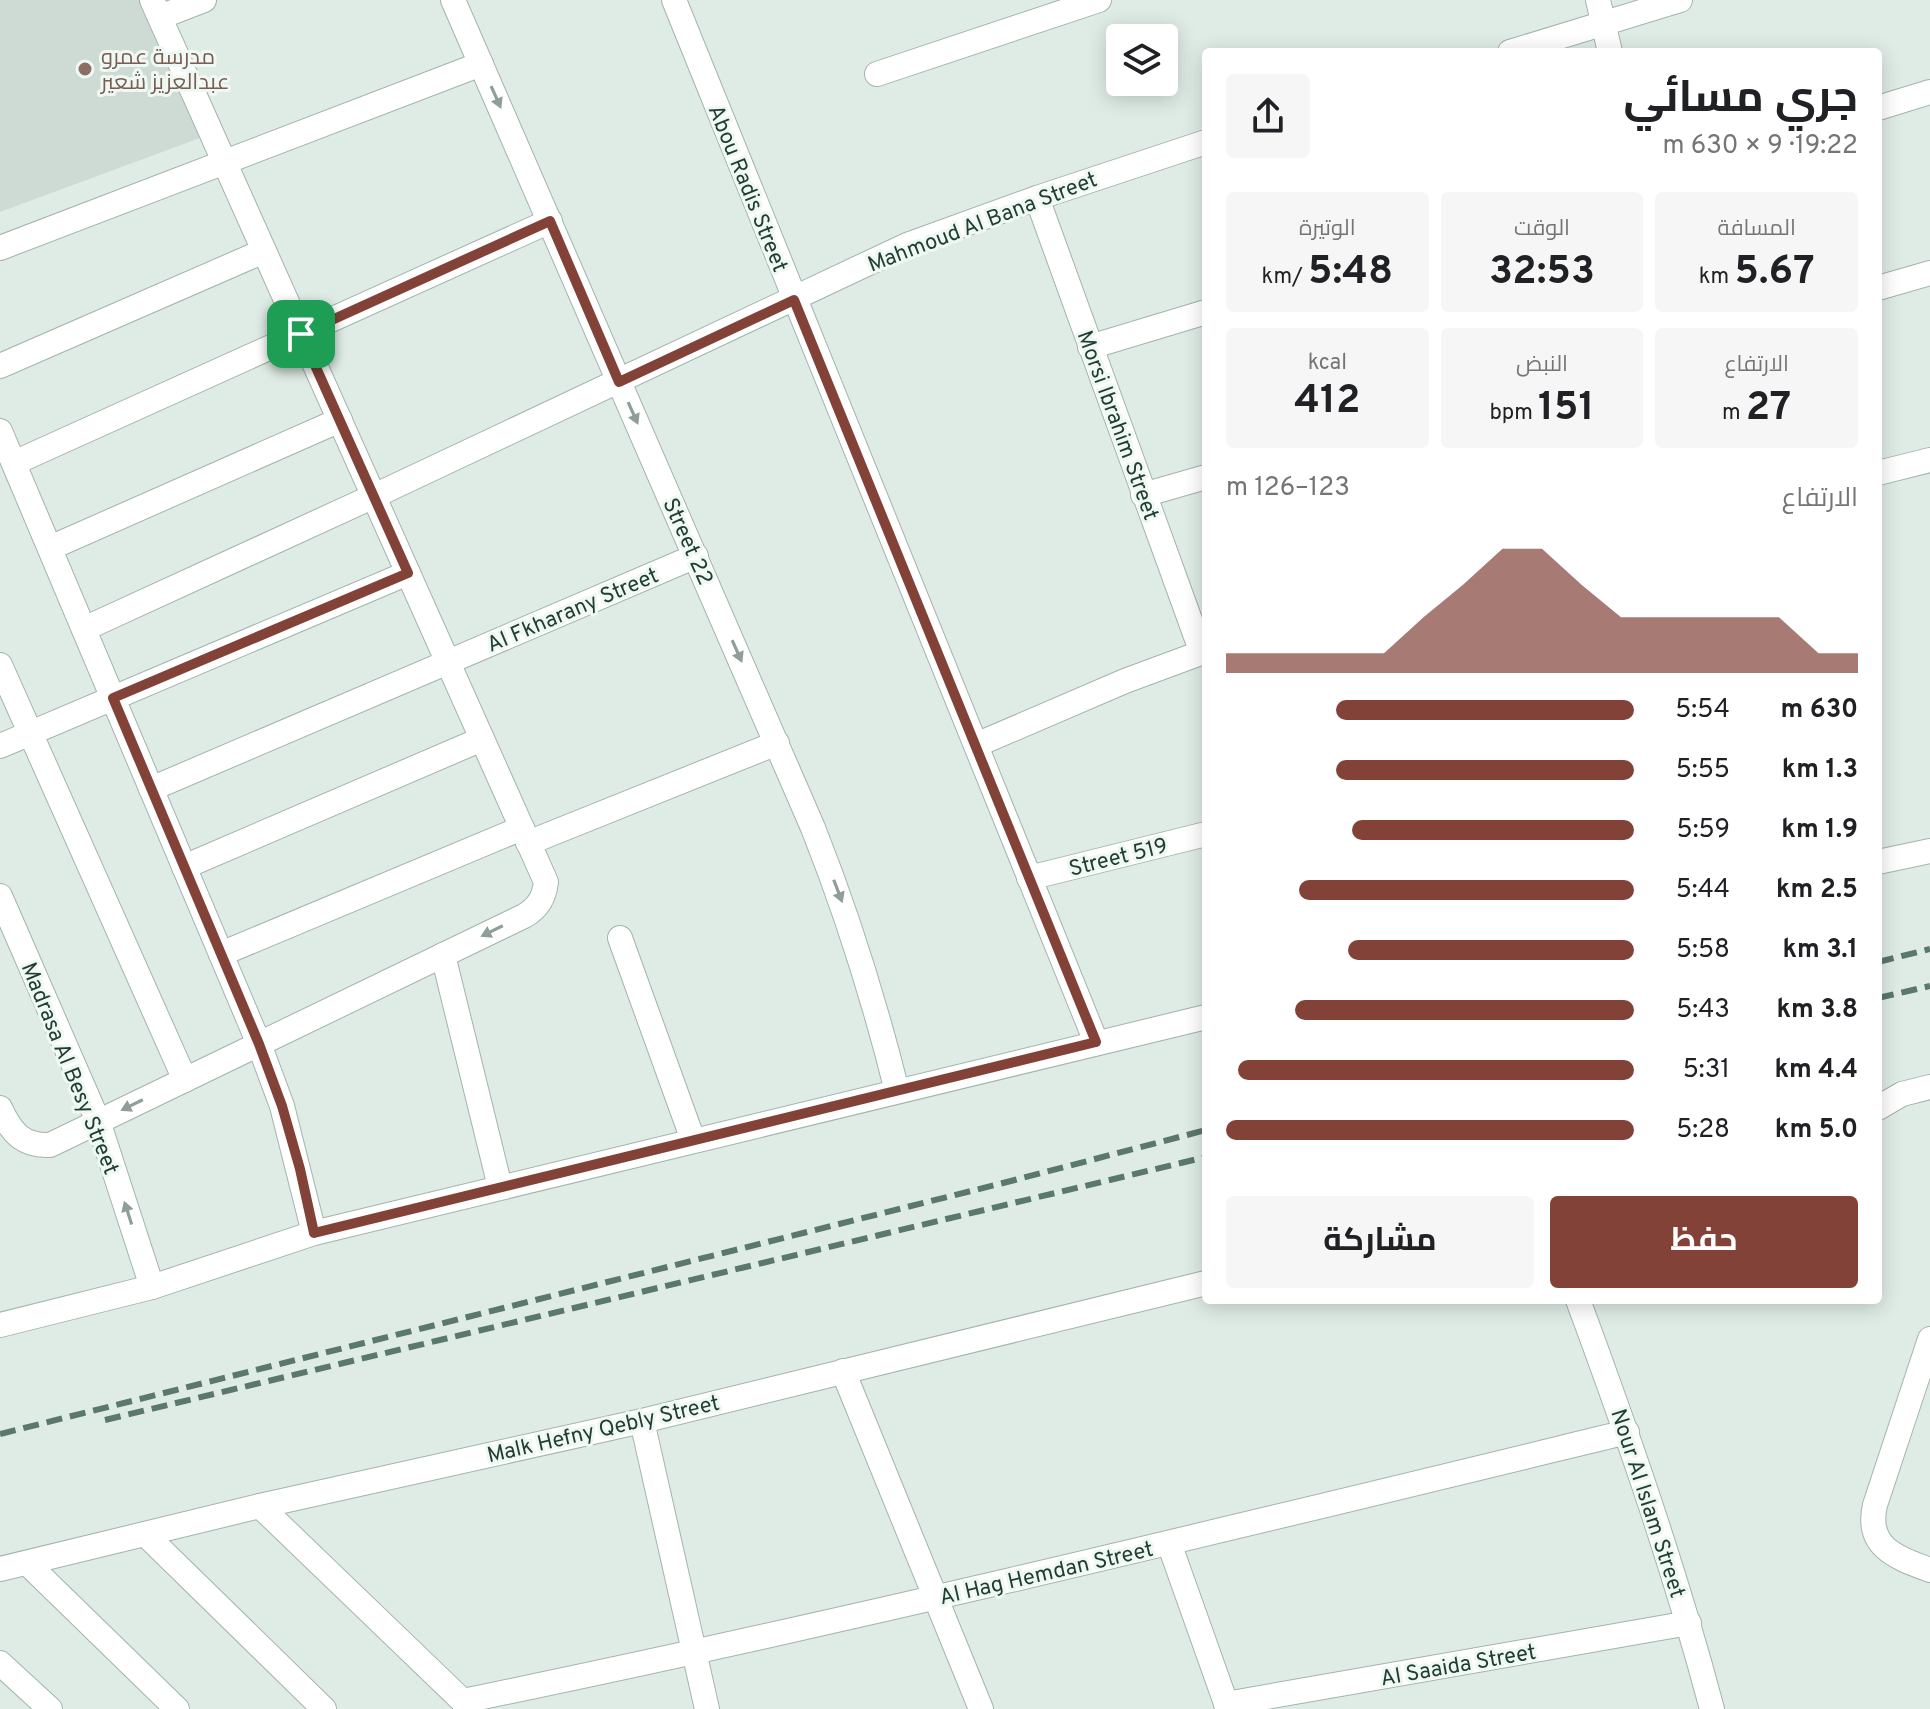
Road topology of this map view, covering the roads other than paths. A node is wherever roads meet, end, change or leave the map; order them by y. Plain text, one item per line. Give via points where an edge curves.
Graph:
1 (204, 0) edge
2 (453, 0) edge
3 (674, 0) edge
4 (1099, 0) edge
5 (1598, 0) edge
6 (1680, 0) edge
7 (156, 9) edge
8 (1603, 24) junction
9 (1523, 48) edge
10 (1609, 48) edge
11 (481, 64) junction
12 (877, 74) dead end
13 (1930, 92) edge
14 (1882, 107) edge
15 (1202, 143) edge
16 (225, 162) junction
17 (1037, 198) junction
18 (550, 221) junction
19 (0, 248) edge
20 (264, 251) junction
21 (1930, 273) edge
22 (1882, 287) edge
23 (794, 300) junction
24 (1202, 313) edge
25 (301, 334) junction
26 (1090, 347) junction
27 (0, 366) edge
28 (619, 382) junction
29 (340, 420) junction
30 (0, 431) edge
31 (1930, 460) edge
32 (14, 463) junction
33 (1882, 472) edge
34 (1202, 478) edge
35 (1143, 495) junction
36 (372, 497) junction
37 (50, 548) junction
38 (696, 556) junction
39 (408, 573) junction
40 (84, 629) junction
41 (1202, 647) edge
42 (1202, 653) edge
43 (447, 662) junction
44 (0, 665) edge
45 (113, 698) junction
46 (30, 733) junction
47 (482, 739) junction
48 (777, 743) junction
49 (976, 745) junction
50 (0, 746) edge
51 (151, 789) junction
52 (1202, 835) edge
53 (525, 836) junction
54 (1930, 851) edge
55 (1882, 861) edge
56 (184, 867) junction
57 (1029, 878) junction
58 (0, 896) edge
59 (620, 938) dead end
60 (221, 954) junction
61 (443, 955) junction
62 (1202, 1018) edge
63 (1096, 1042) junction
64 (259, 1044) junction
65 (185, 1080) junction
66 (1930, 1087) edge
67 (897, 1091) junction
68 (1882, 1106) edge
69 (0, 1108) edge
70 (98, 1121) junction
71 (693, 1140) junction
72 (500, 1187) junction
73 (314, 1233) junction
74 (1202, 1284) edge
75 (152, 1287) junction
76 (1579, 1304) edge
77 (0, 1325) edge
78 (1930, 1339) edge
79 (843, 1371) junction
80 (642, 1421) junction
81 (1627, 1432) junction
82 (260, 1506) junction
83 (145, 1534) junction
84 (1169, 1543) junction
85 (27, 1563) junction
86 (0, 1569) edge
87 (1930, 1570) edge
88 (938, 1598) junction
89 (1689, 1623) junction
90 (695, 1654) junction
91 (0, 1663) edge
92 (467, 1705) edge
93 (1227, 1707) edge
94 (50, 1709) edge
95 (177, 1709) edge
96 (324, 1709) edge
97 (707, 1709) edge
98 (981, 1709) edge
99 (1712, 1709) edge

1 - 7 street
2 - 11 street, Street 22
3 - 23 street, Abou Radis Street
4 - 12 street
5 - 8 street
6 - 8 street
7 - 16 street
8 - 9 street
8 - 10 street
11 - 16 street
11 -> 18 street, Street 22
13 - 14 street
15 - 17 street, Mahmoud Al Bana Street
16 - 19 street
16 - 20 street
17 - 23 street, Mahmoud Al Bana Street via 907,245
17 - 26 street, Morsi Ibrahim Street
18 - 25 street
18 - 28 street, Street 22
20 - 25 street
20 - 27 street
21 - 22 street
23 - 28 street, Mahmoud Al Bana Street
23 - 49 street, Abou Radis Street
24 - 26 street
25 - 29 street
25 - 32 street
26 - 35 street, Morsi Ibrahim Street
28 - 36 street, Mahmoud Al Bana Street
28 -> 38 street, Street 22
29 - 36 street
29 - 37 street
30 - 32 street
31 - 33 street
32 - 37 street
34 - 35 street
35 - 41 street, Morsi Ibrahim Street
36 - 39 street
36 - 40 street, Mahmoud Al Bana Street
37 - 40 street
38 - 43 street, Al Fkharany Street
38 -> 48 street, Street 22
39 - 43 street
39 - 45 street
40 - 45 street
42 - 49 street
43 - 47 street
43 - 51 street, Al Fkharany Street
44 - 46 street
45 - 46 street
45 - 51 street
46 - 50 street
46 - 65 street
47 - 53 street
47 - 56 street
48 - 53 street
48 -> 67 street, Street 22 via 847,914
49 - 57 street, Abou Radis Street
51 - 56 street
52 - 57 street, Street 519
53 - 60 street
53 -> 61 street via 546,882 533,911
54 - 55 street
56 - 60 street
57 - 63 street, Abou Radis Street
58 - 70 street, Madrasa Al Besy Street
59 - 71 street
60 - 64 street
61 - 64 street
61 - 72 street
62 - 63 street
63 - 67 street
64 - 65 street
64 - 73 street via 282,1106
65 -> 70 street
66 - 68 street
67 - 71 street
69 - 70 street via 9,1129 35,1144 50,1145
75 -> 70 street, Madrasa Al Besy Street
71 - 72 street
72 - 73 street
73 - 75 street
74 - 79 street, Malk Hefny Qebly Street
75 - 77 street
76 - 81 street, Nour Al Islam Street
78 - 87 street via 1873,1522 1889,1552
79 - 80 street, Malk Hefny Qebly Street
79 - 88 street
80 - 82 street, Malk Hefny Qebly Street
80 - 90 street
81 - 84 street, Al Hag Hemdan Street
81 - 89 street, Nour Al Islam Street
82 - 83 street, Malk Hefny Qebly Street
82 - 92 street
83 - 85 street, Malk Hefny Qebly Street
83 - 96 street
84 - 88 street, Al Hag Hemdan Street
84 - 93 street
85 - 86 street, Malk Hefny Qebly Street
85 - 95 street
88 - 90 street, Al Hag Hemdan Street
88 - 98 street
89 - 93 street, Al Saaida Street
89 - 99 street, Nour Al Islam Street
90 - 92 street, Al Hag Hemdan Street
90 - 97 street
91 - 94 street

